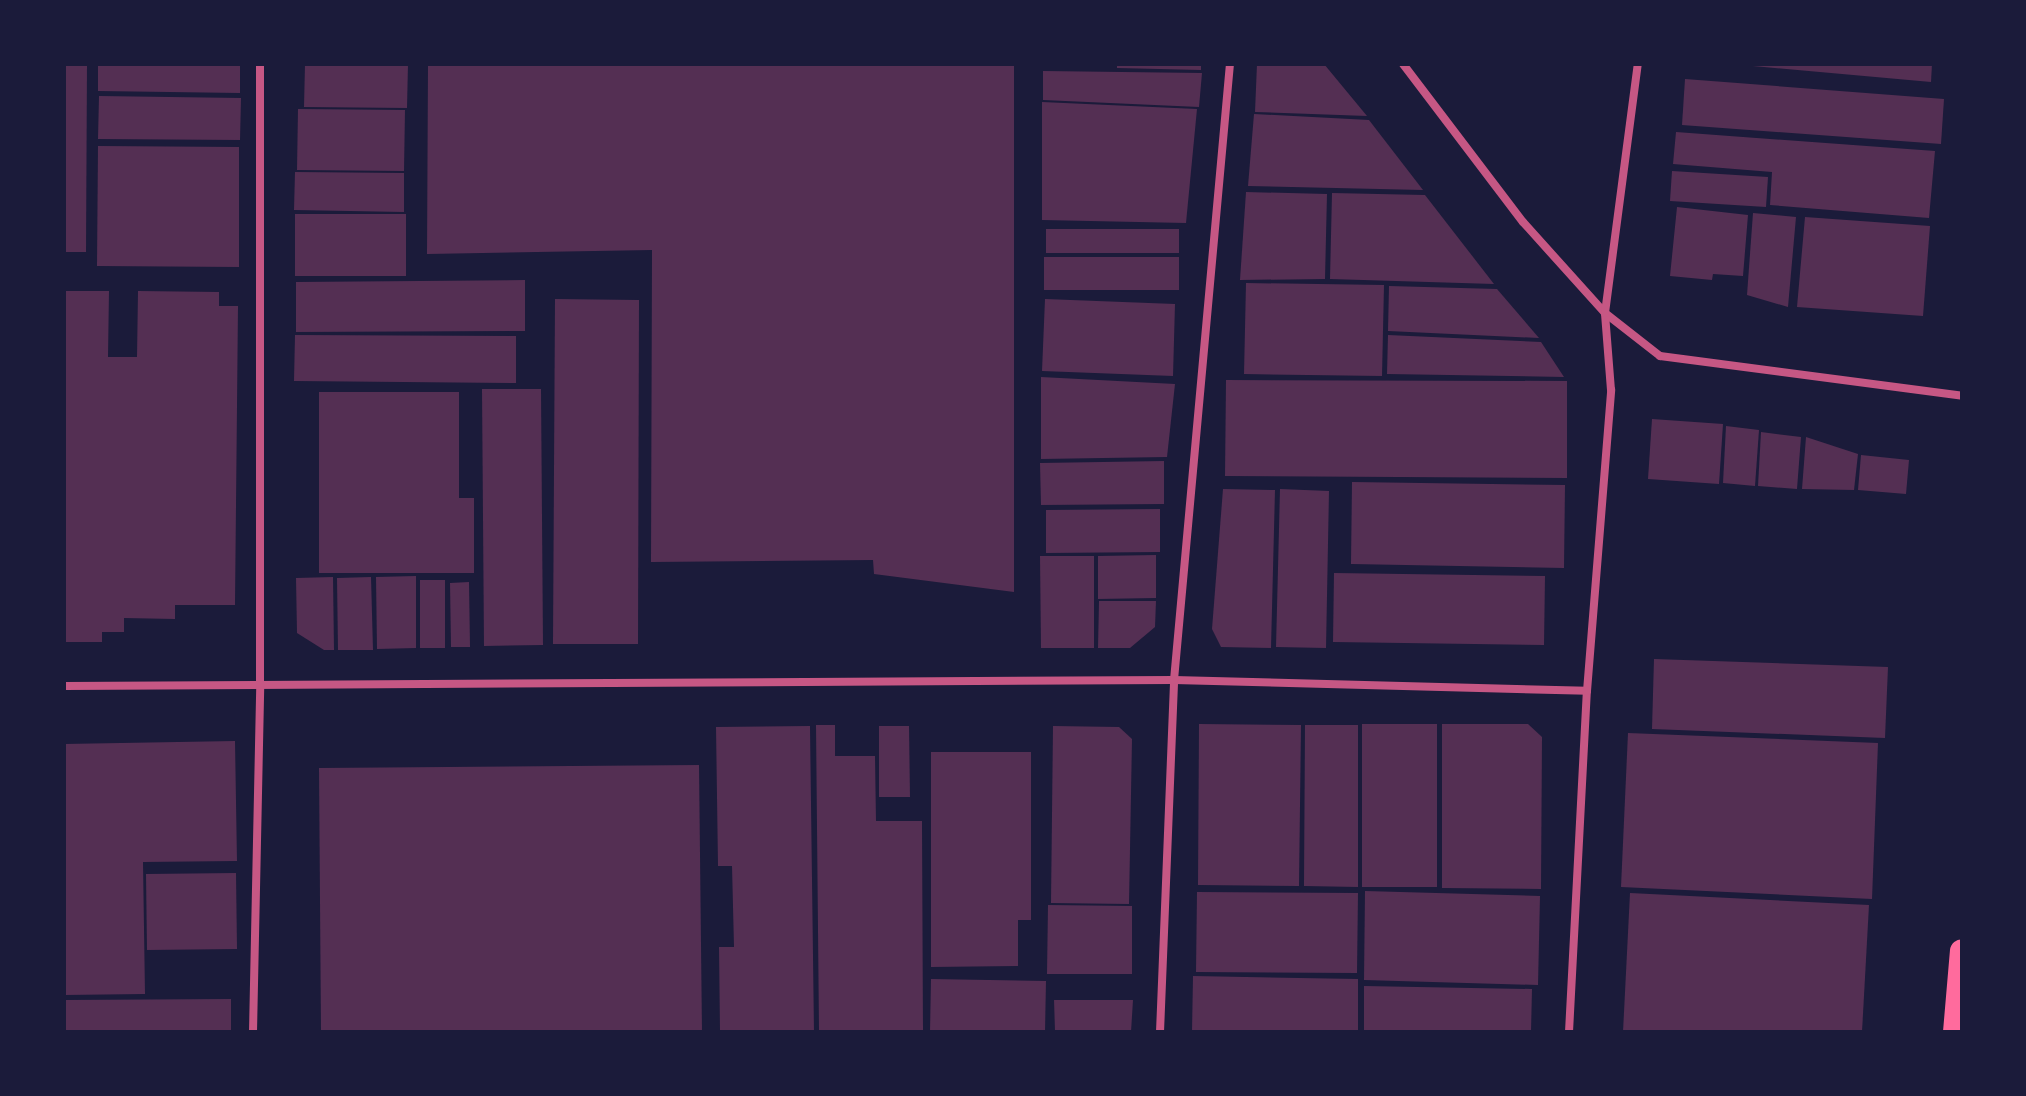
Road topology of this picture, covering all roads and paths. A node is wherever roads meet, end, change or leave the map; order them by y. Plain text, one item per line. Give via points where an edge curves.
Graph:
1 (260, 64) edge
2 (1230, 64) edge
3 (1403, 64) edge
4 (1638, 64) edge
5 (1605, 313) junction
6 (1962, 396) edge
7 (1174, 680) junction
8 (64, 686) edge
9 (260, 686) junction
10 (1587, 691) junction
11 (1962, 951) edge
12 (253, 1032) edge
13 (1160, 1032) edge
14 (1569, 1032) edge
15 (1955, 1032) edge

1 - 9 street
2 - 7 street
3 - 5 street via 1523,222
4 - 5 street
5 - 6 street via 1660,356
5 - 10 street via 1611,390
7 - 9 street
7 - 10 street
7 - 13 street
8 - 9 street
9 - 12 street
10 - 14 street
11 - 15 highway

